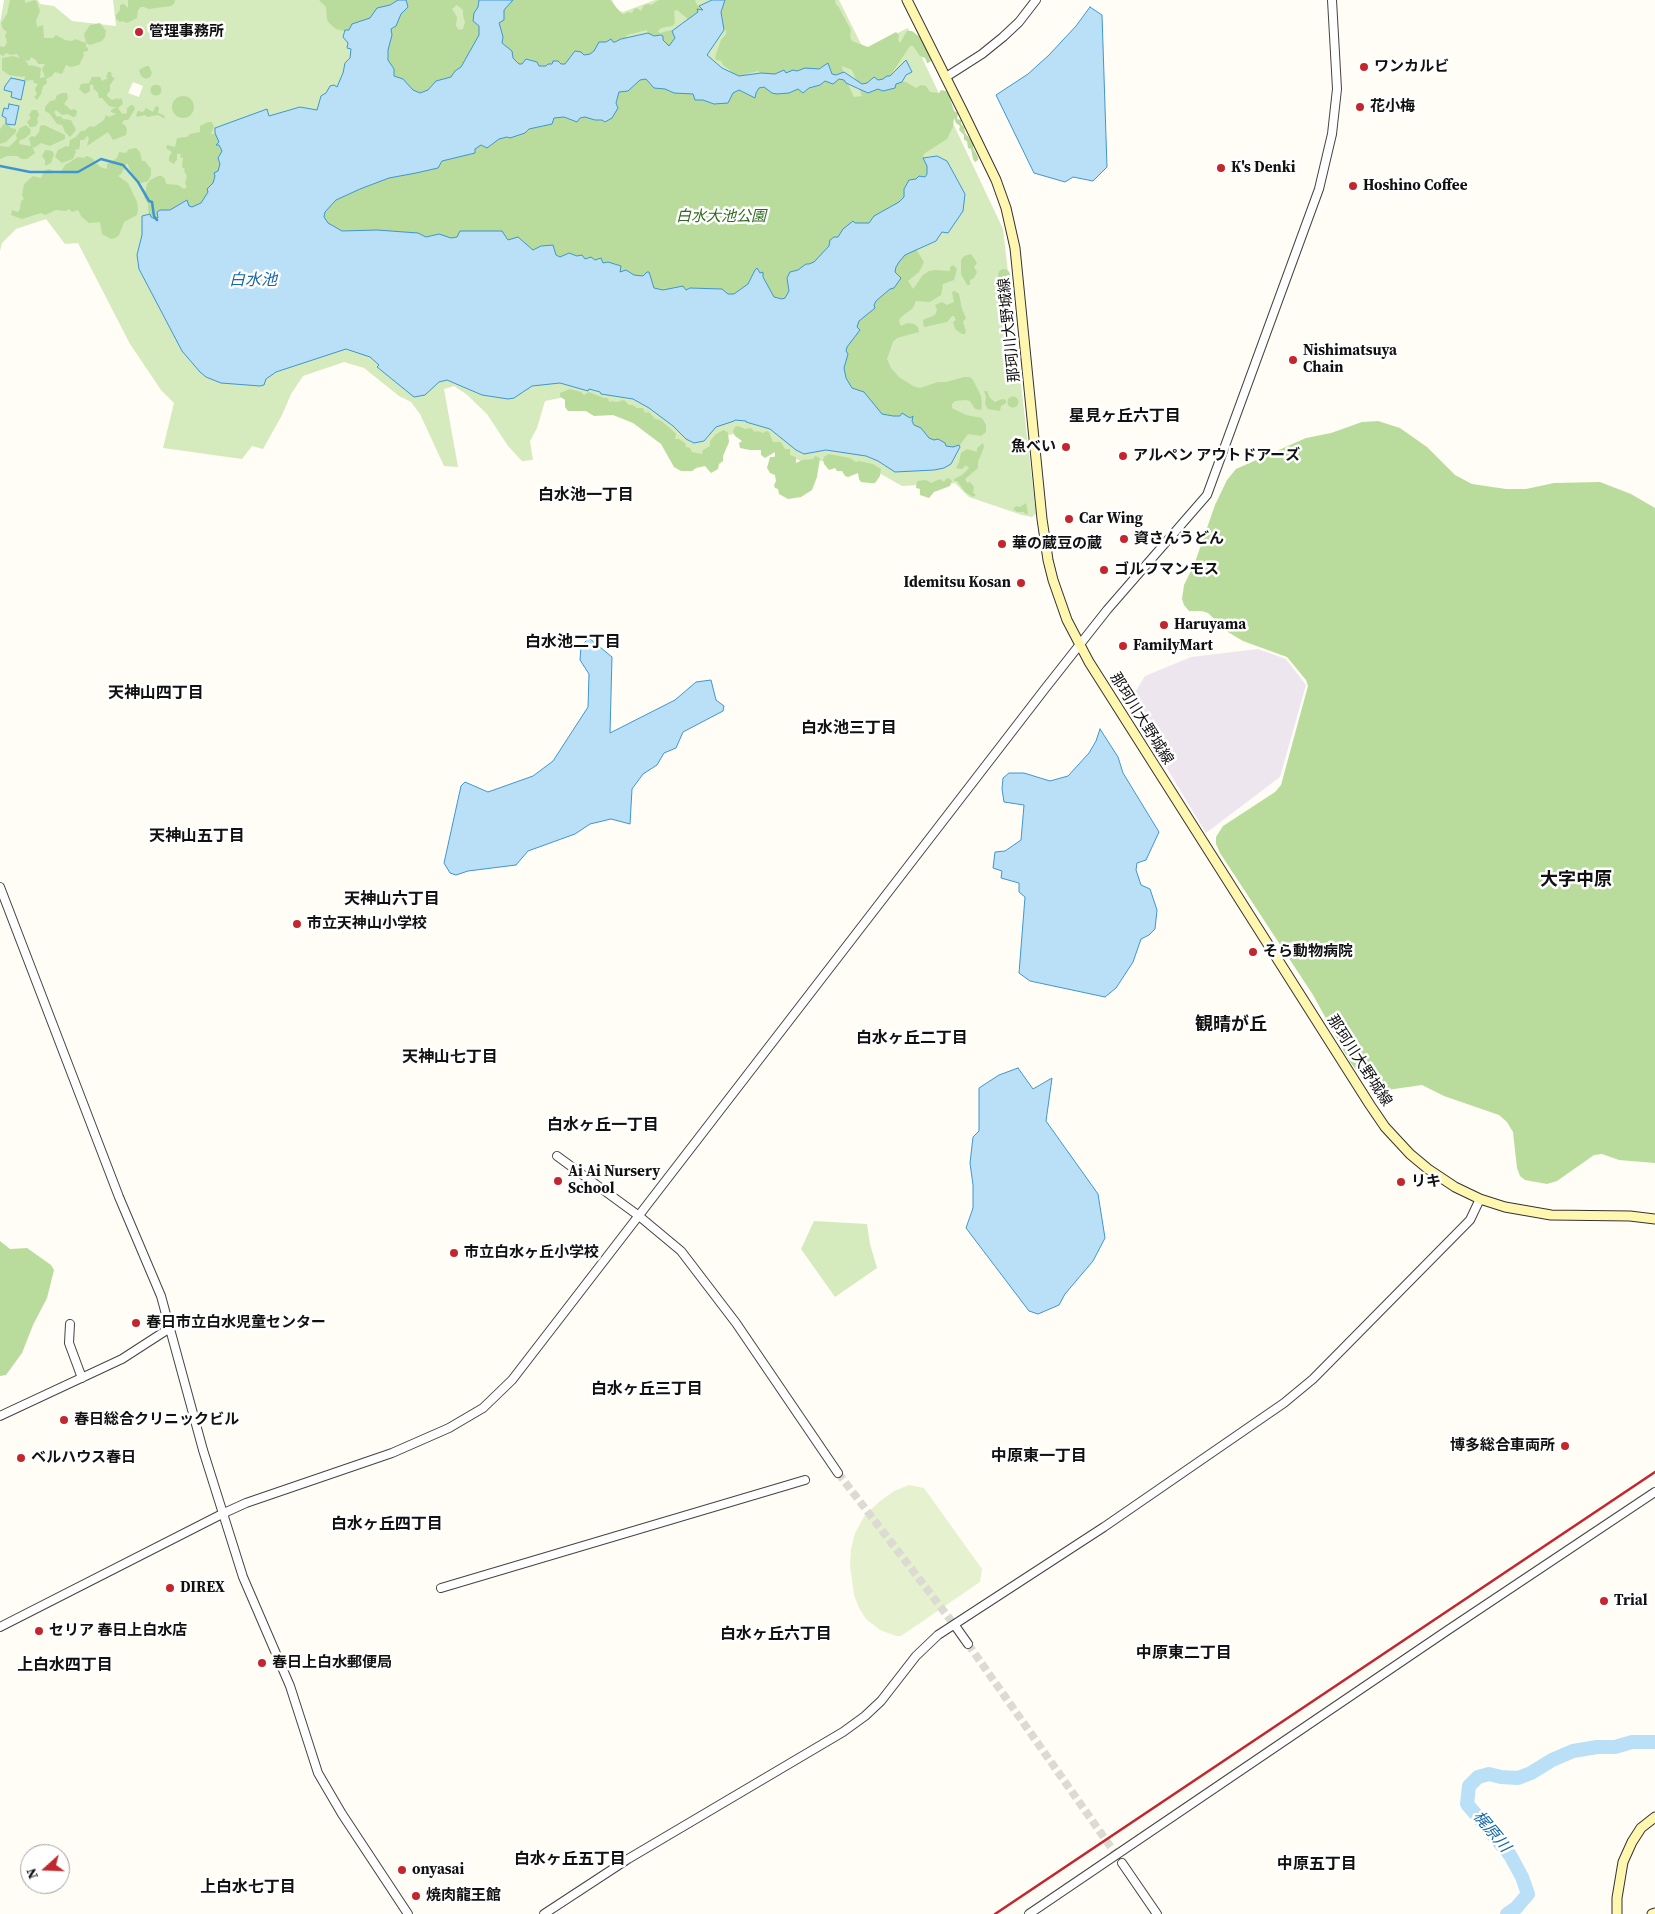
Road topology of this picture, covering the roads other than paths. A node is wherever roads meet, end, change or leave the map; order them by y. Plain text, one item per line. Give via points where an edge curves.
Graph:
1 (907, 0) edge
2 (1036, 0) edge
3 (1332, 0) edge
4 (946, 76) junction
5 (1080, 644) junction
6 (0, 887) edge
7 (557, 1156) dead end
8 (1480, 1199) junction
9 (639, 1216) junction
10 (1655, 1219) edge
11 (70, 1324) dead end
12 (170, 1328) junction
13 (82, 1378) junction
14 (0, 1416) edge
15 (838, 1473) tunnel mouth
16 (805, 1480) dead end
17 (1655, 1492) edge
18 (224, 1513) junction
19 (441, 1588) dead end
20 (0, 1626) edge
21 (956, 1628) tunnel mouth
22 (968, 1644) tunnel mouth
23 (1655, 1817) edge
24 (1122, 1863) tunnel mouth
25 (408, 1914) edge
26 (544, 1914) edge
27 (1029, 1914) edge
28 (1157, 1914) edge
29 (1617, 1914) edge

1 - 4 main road, 那珂川大野城線
2 - 4 street via 1003,37
3 - 5 street via 1337,89 1332,134 1321,180 1207,495
4 - 5 main road, 那珂川大野城線 via 996,180 1012,228 1048,560 1059,601
5 - 8 main road, 那珂川大野城線 via 1385,1127 1428,1169
5 - 9 street
6 - 12 street via 119,1197 161,1296
7 - 9 street
8 - 10 main road, 那珂川大野城線 via 1535,1213
8 - 26 street via 1470,1220 1313,1379 1284,1403 1104,1528 938,1634 881,1700 843,1732 628,1859
9 - 15 street via 681,1251 736,1323
9 - 18 street via 512,1380 476,1413 425,1440
11 - 13 street via 69,1343
12 - 13 street via 122,1359
12 - 18 street via 203,1450
13 - 14 street
16 - 19 street
17 - 27 street
18 - 20 street
18 - 25 street via 243,1577 290,1686 318,1773
21 - 22 street
23 - 29 main road via 1641,1828 1623,1862
24 - 28 street

